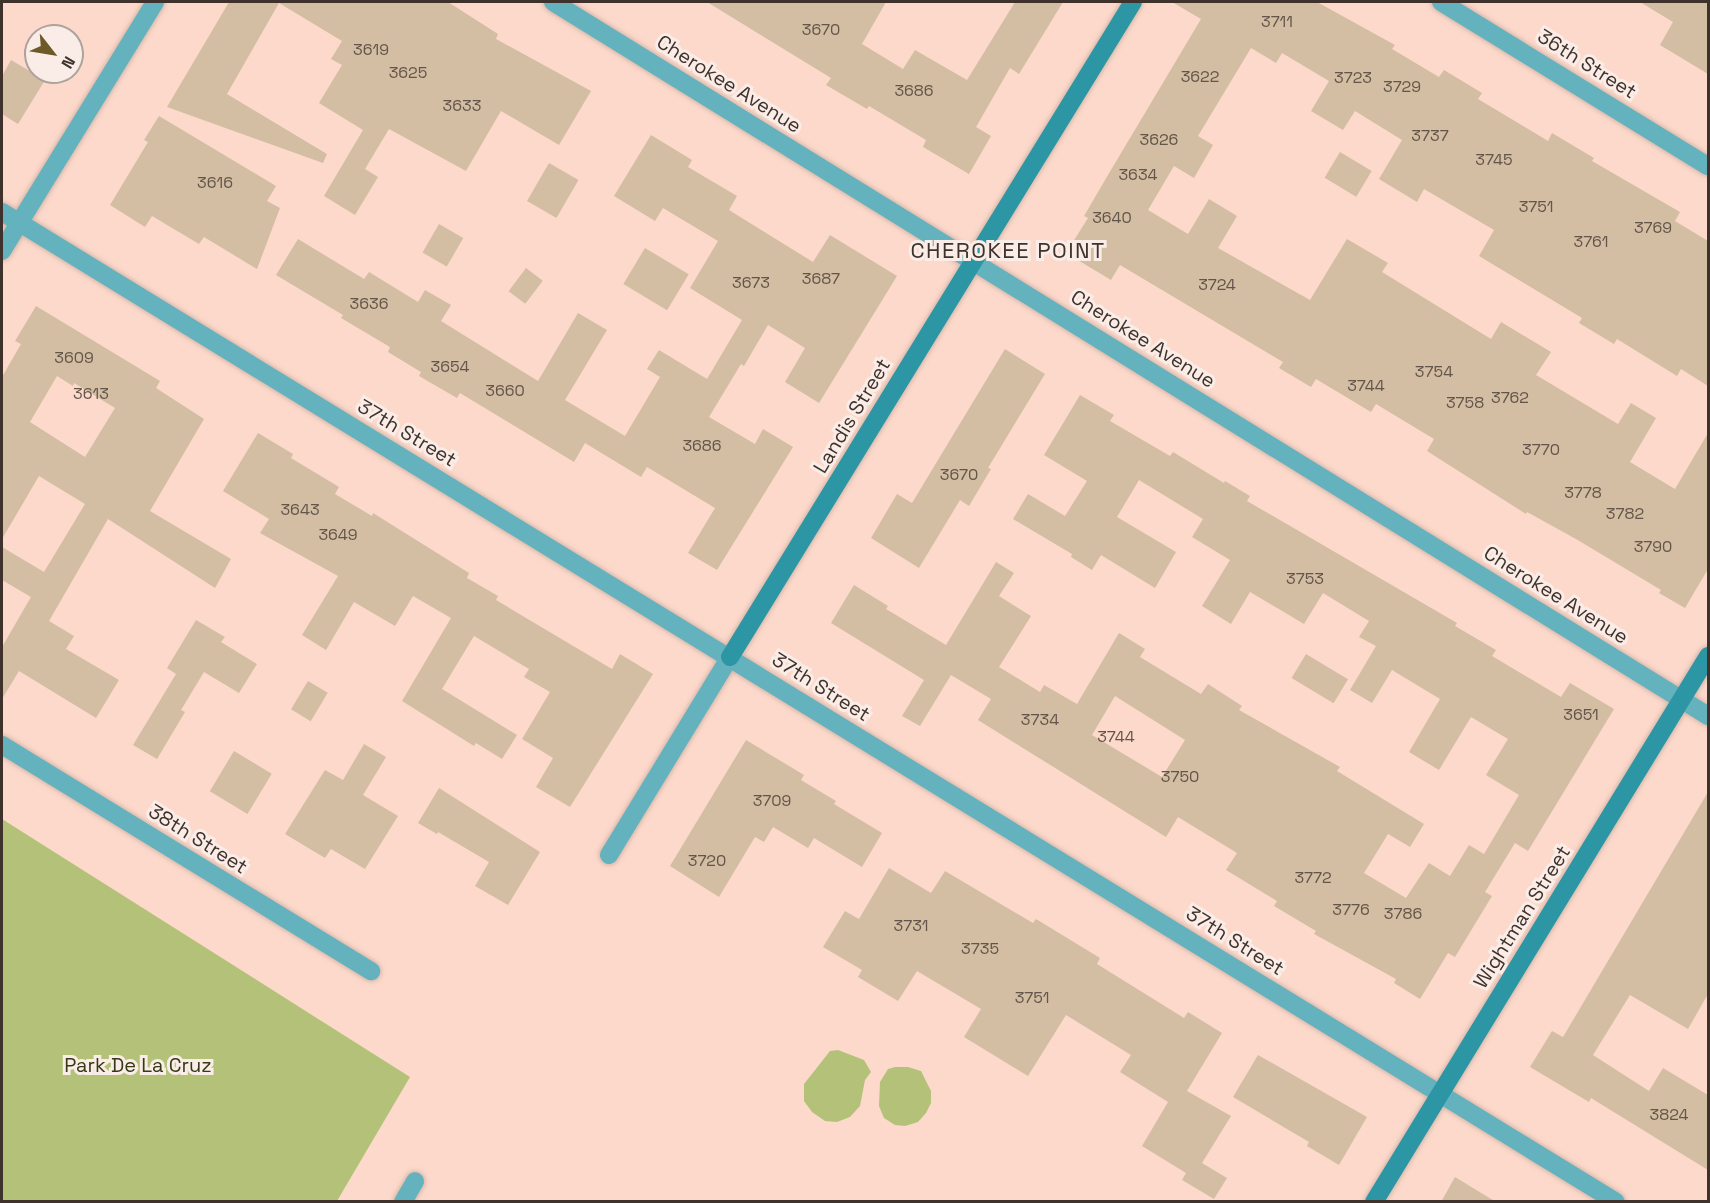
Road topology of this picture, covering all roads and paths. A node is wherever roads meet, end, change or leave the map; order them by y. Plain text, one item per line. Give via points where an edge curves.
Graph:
1 (155, 2) edge
2 (553, 2) edge
3 (1132, 2) edge
4 (1441, 2) edge
5 (1708, 166) edge
6 (2, 212) edge
7 (19, 223) junction
8 (2, 251) edge
9 (974, 260) junction
10 (1708, 656) edge
11 (730, 657) junction
12 (1682, 699) junction
13 (1708, 716) edge
14 (2, 745) edge
15 (609, 855) dead end
16 (371, 971) dead end
17 (1440, 1094) junction
18 (415, 1181) dead end
19 (403, 1202) edge
20 (1374, 1202) edge
21 (1616, 1202) edge

1 - 7 street
2 - 9 street, Cherokee Avenue
3 - 9 street, Landis Street
4 - 5 street, 36th Street
6 - 7 street, 37th Street
7 - 8 street
7 - 11 street, 37th Street
9 - 11 street, Landis Street
9 - 12 street, Cherokee Avenue
10 - 12 street, Wightman Street
11 - 15 street, Landis Street
11 - 17 street, 37th Street
12 - 13 street, Cherokee Avenue
12 - 17 street, Wightman Street
14 - 16 street, 38th Street
17 - 20 street, Wightman Street
17 - 21 street, 37th Street
18 - 19 street

